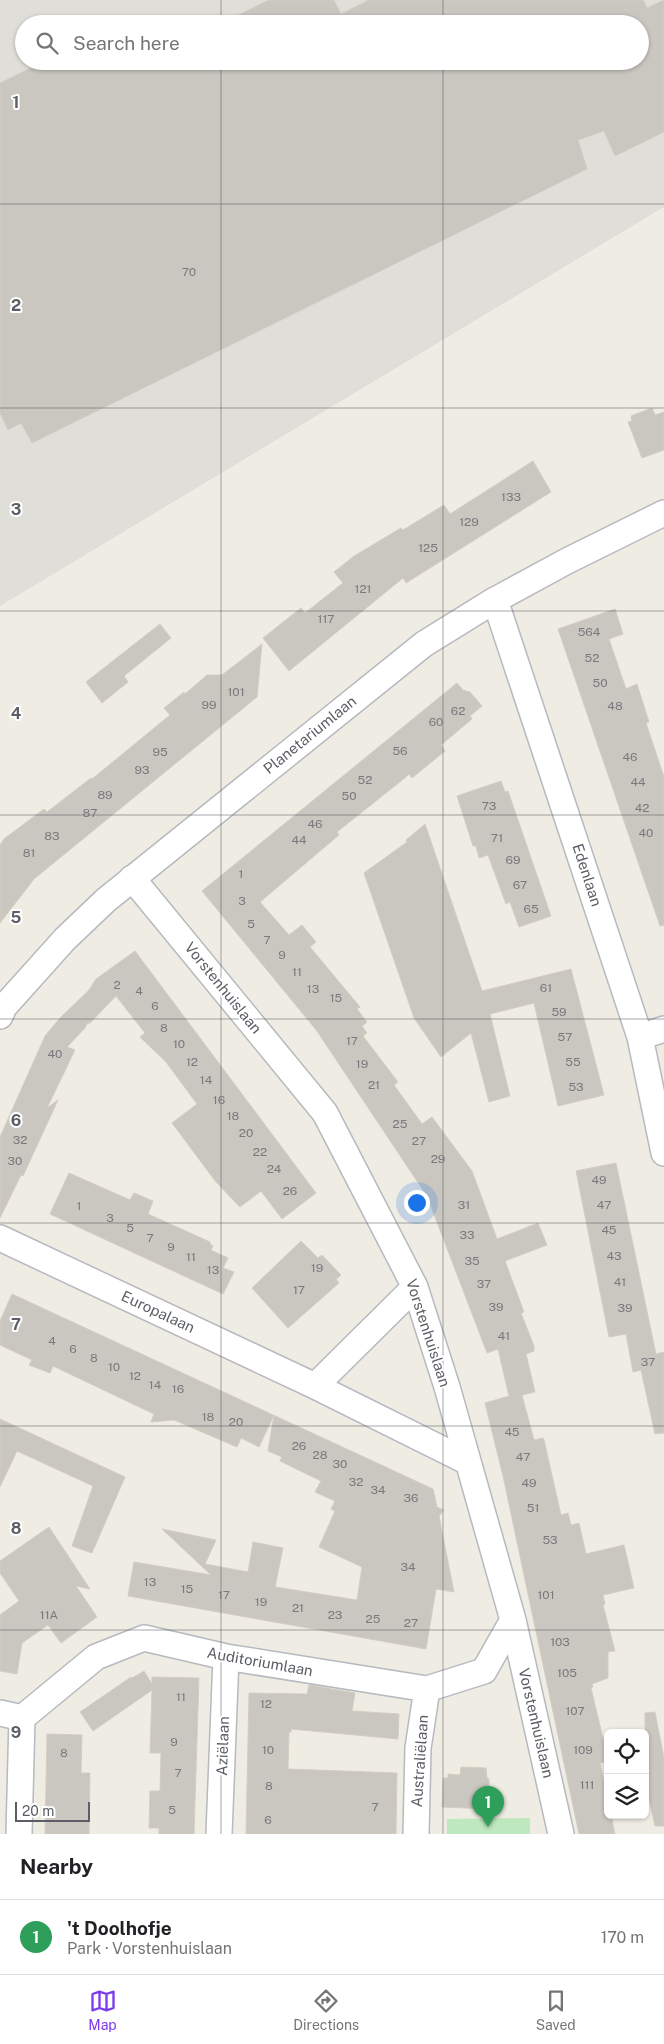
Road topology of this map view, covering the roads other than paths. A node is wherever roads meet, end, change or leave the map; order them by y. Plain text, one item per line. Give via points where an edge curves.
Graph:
1 (664, 513) edge
2 (495, 600) junction
3 (132, 878) junction
4 (0, 1016) edge
5 (664, 1029) edge
6 (640, 1037) junction
7 (664, 1153) edge
8 (0, 1238) edge
9 (415, 1287) junction
10 (315, 1386) junction
11 (468, 1462) junction
12 (512, 1620) junction
13 (226, 1657) junction
14 (427, 1689) junction
15 (11, 1716) edge
16 (19, 1834) edge
17 (220, 1834) edge
18 (416, 1834) edge
19 (561, 1834) edge

1 - 2 street, Planetariumlaan
2 - 3 street, Planetariumlaan via 424,644
2 - 6 street, Edenlaan
3 - 4 street, Planetariumlaan via 65,939 4,1007
3 - 9 street, Vorstenhuislaan via 325,1113
5 - 6 street
6 - 7 street, Edenlaan
8 - 10 street, Europalaan
9 - 10 street
9 - 11 street, Vorstenhuislaan
10 - 11 street, Europalaan
11 - 12 street, Vorstenhuislaan
12 - 14 street, Auditoriumlaan via 484,1670
12 - 19 street, Vorstenhuislaan
13 - 14 street, Auditoriumlaan
13 - 15 street, Auditoriumlaan via 144,1638 96,1657
13 - 17 street, Aziëlaan
14 - 18 street, Australiëlaan via 418,1748
15 - 16 street

